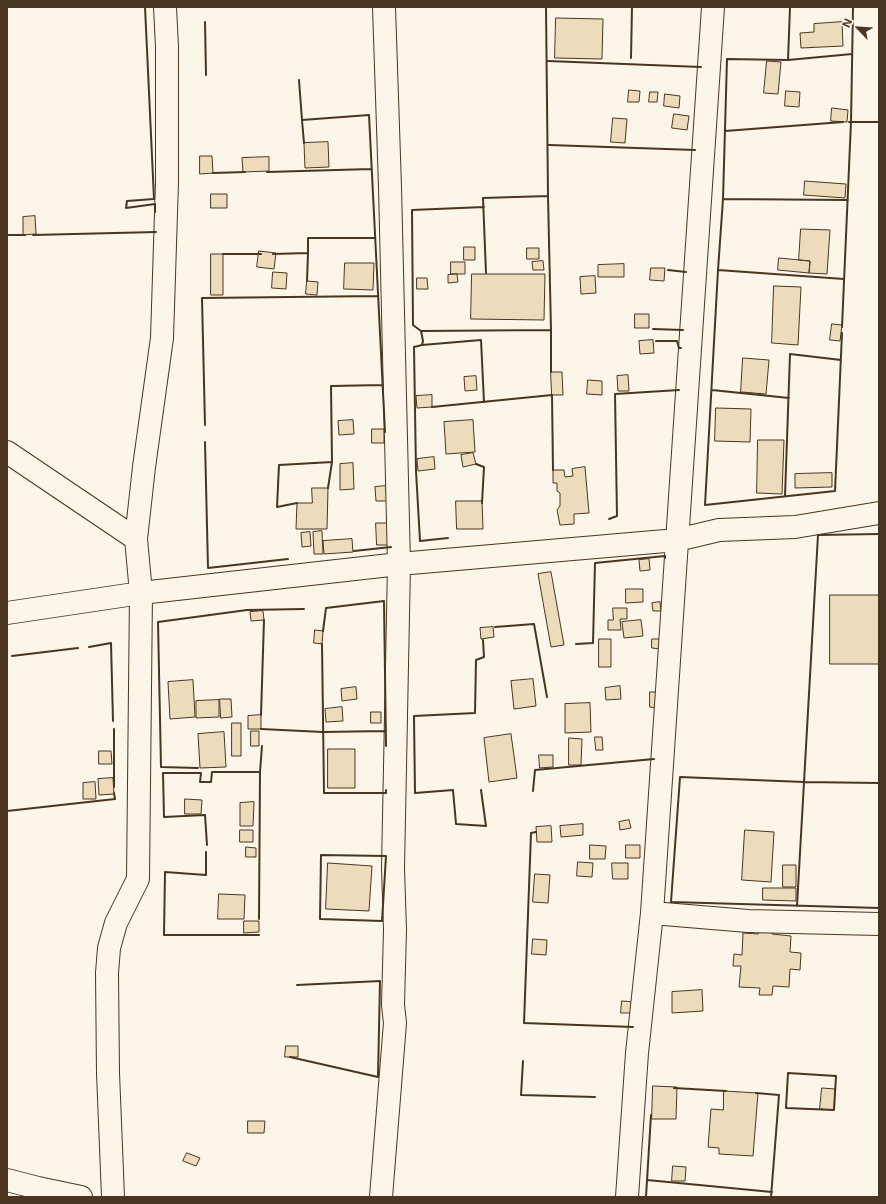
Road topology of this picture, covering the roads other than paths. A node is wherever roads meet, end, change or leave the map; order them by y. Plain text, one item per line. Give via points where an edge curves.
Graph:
1 (165, 7) edge
2 (384, 7) edge
3 (713, 7) edge
4 (7, 452) edge
5 (879, 513) edge
6 (136, 538) junction
7 (677, 540) junction
8 (399, 564) junction
9 (141, 593) junction
10 (7, 613) edge
11 (652, 913) junction
12 (879, 924) edge
13 (7, 1180) edge
14 (81, 1197) edge
15 (113, 1197) edge
16 (381, 1197) edge
17 (627, 1197) edge

1 - 6 street via 167,182 162,338
2 - 8 street
3 - 7 street
4 - 6 street
5 - 7 street via 795,526 719,530
6 - 9 street
7 - 8 street
7 - 11 street
8 - 9 street
8 - 16 street via 394,868 395,1023
9 - 10 street
9 - 15 street via 138,879 116,923 108,948 108,1073
11 - 12 street via 748,921
11 - 17 street via 637,1053
13 - 14 street

